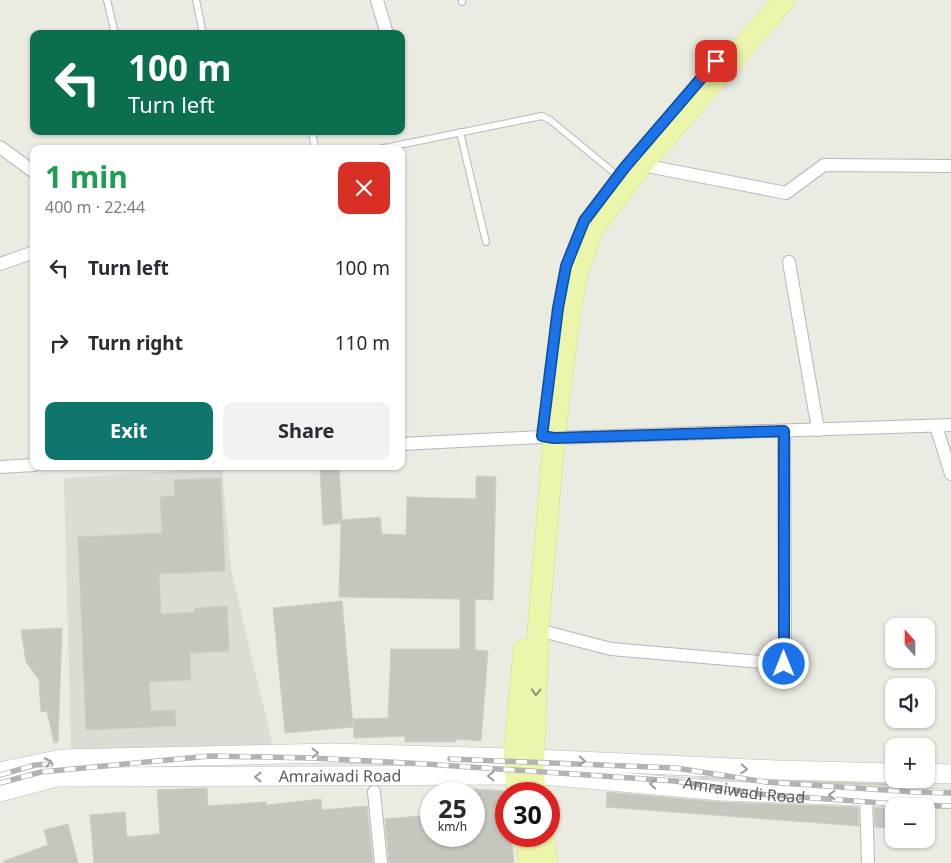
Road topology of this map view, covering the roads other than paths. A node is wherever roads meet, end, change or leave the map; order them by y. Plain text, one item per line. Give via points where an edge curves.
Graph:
1 (107, 0) edge
2 (196, 0) edge
3 (377, 0) edge
4 (768, 0) edge
5 (784, 0) edge
6 (114, 30) edge
7 (203, 30) edge
8 (386, 30) edge
9 (460, 132) junction
10 (399, 145) edge
11 (3, 153) edge
12 (642, 165) junction
13 (951, 166) edge
14 (30, 170) edge
15 (618, 176) junction
16 (486, 242) dead end
17 (30, 253) edge
18 (789, 262) dead end
19 (0, 264) edge
20 (951, 425) edge
21 (936, 426) junction
22 (818, 430) junction
23 (784, 431) junction
24 (548, 437) junction
25 (405, 444) edge
26 (30, 465) edge
27 (0, 467) edge
28 (951, 474) edge
29 (538, 630) junction
30 (0, 772) edge
31 (885, 773) edge
32 (935, 774) edge
33 (951, 774) edge
34 (525, 776) edge
35 (0, 792) edge
36 (374, 792) dead end
37 (866, 796) junction
38 (951, 799) edge
39 (527, 847) edge
40 (545, 847) edge
41 (381, 863) edge
42 (530, 863) edge
43 (547, 863) edge
44 (868, 863) edge

1 - 6 lane
2 - 7 lane
3 - 8 street
4 - 15 main road
5 - 12 main road
9 - 10 lane
9 - 15 lane via 542,116
9 - 16 lane
11 - 14 street
12 - 13 street via 786,193 824,165
12 - 24 main road via 594,227 578,269
15 - 24 main road via 584,221 566,266 558,308
17 - 19 street
18 - 22 street
20 - 21 street
21 - 22 street
21 - 28 street
22 - 23 street
23 - 24 street
23 - 29 street via 784,664 610,649
24 - 25 street
24 - 29 main road
24 - 34 main road
26 - 27 street
29 -> 34 main road
30 -> 34 main road via 62,759 332,753
34 -> 31 main road via 776,770
32 - 33 main road
34 -> 35 main road, Amraiwadi Road via 56,778
37 -> 34 main road, Amraiwadi Road via 721,791
36 - 41 street
37 - 38 main road, Amraiwadi Road
37 - 44 street
39 - 42 main road
40 - 43 main road

